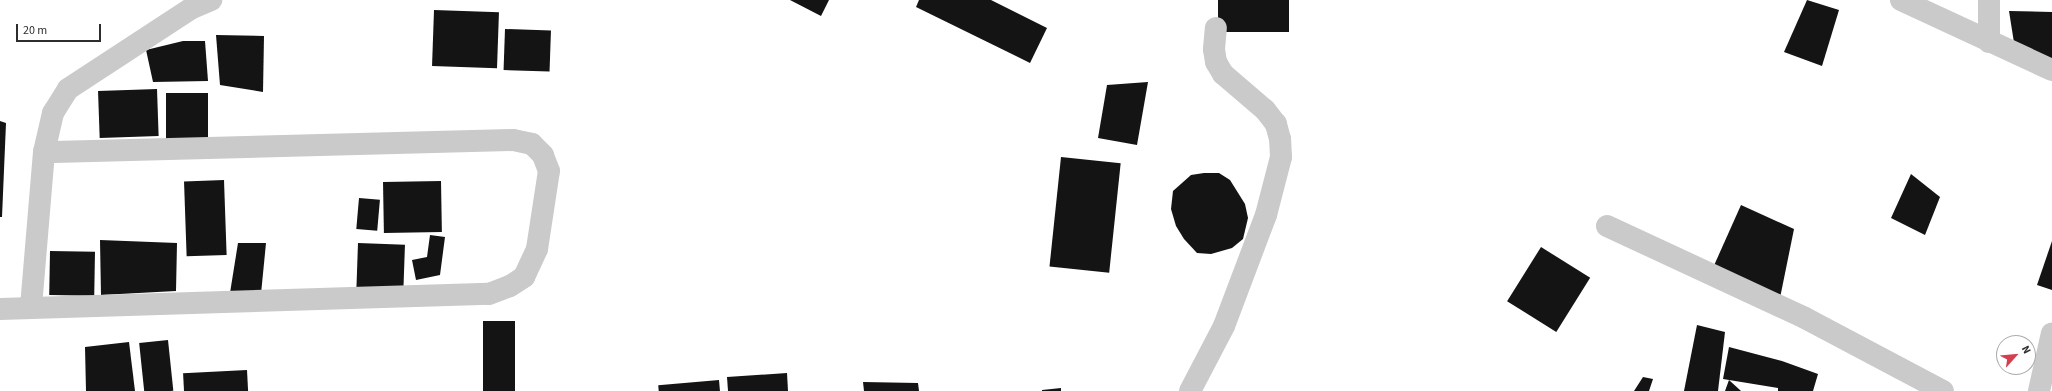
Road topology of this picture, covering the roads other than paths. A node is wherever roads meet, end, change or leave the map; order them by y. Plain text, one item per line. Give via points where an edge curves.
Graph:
1 (211, 0) edge
2 (1901, 0) edge
3 (1989, 0) edge
4 (1216, 28) dead end
5 (1989, 42) junction
6 (2052, 70) edge
7 (44, 152) junction
8 (1607, 226) dead end
9 (31, 307) junction
10 (0, 309) edge
11 (2052, 333) edge
12 (1190, 391) edge
13 (1943, 391) edge
14 (2039, 391) edge

1 - 7 street via 192,8 68,89 52,113
2 - 5 street
3 - 5 street
4 - 12 street via 1216,62 1223,74 1265,110 1276,124 1281,157 1266,214 1224,326
5 - 6 street
7 - 9 street
7 - 9 street via 513,140 532,144 543,155 549,171 538,249 524,277 489,294
8 - 13 street via 1805,318
9 - 10 street
11 - 14 street

